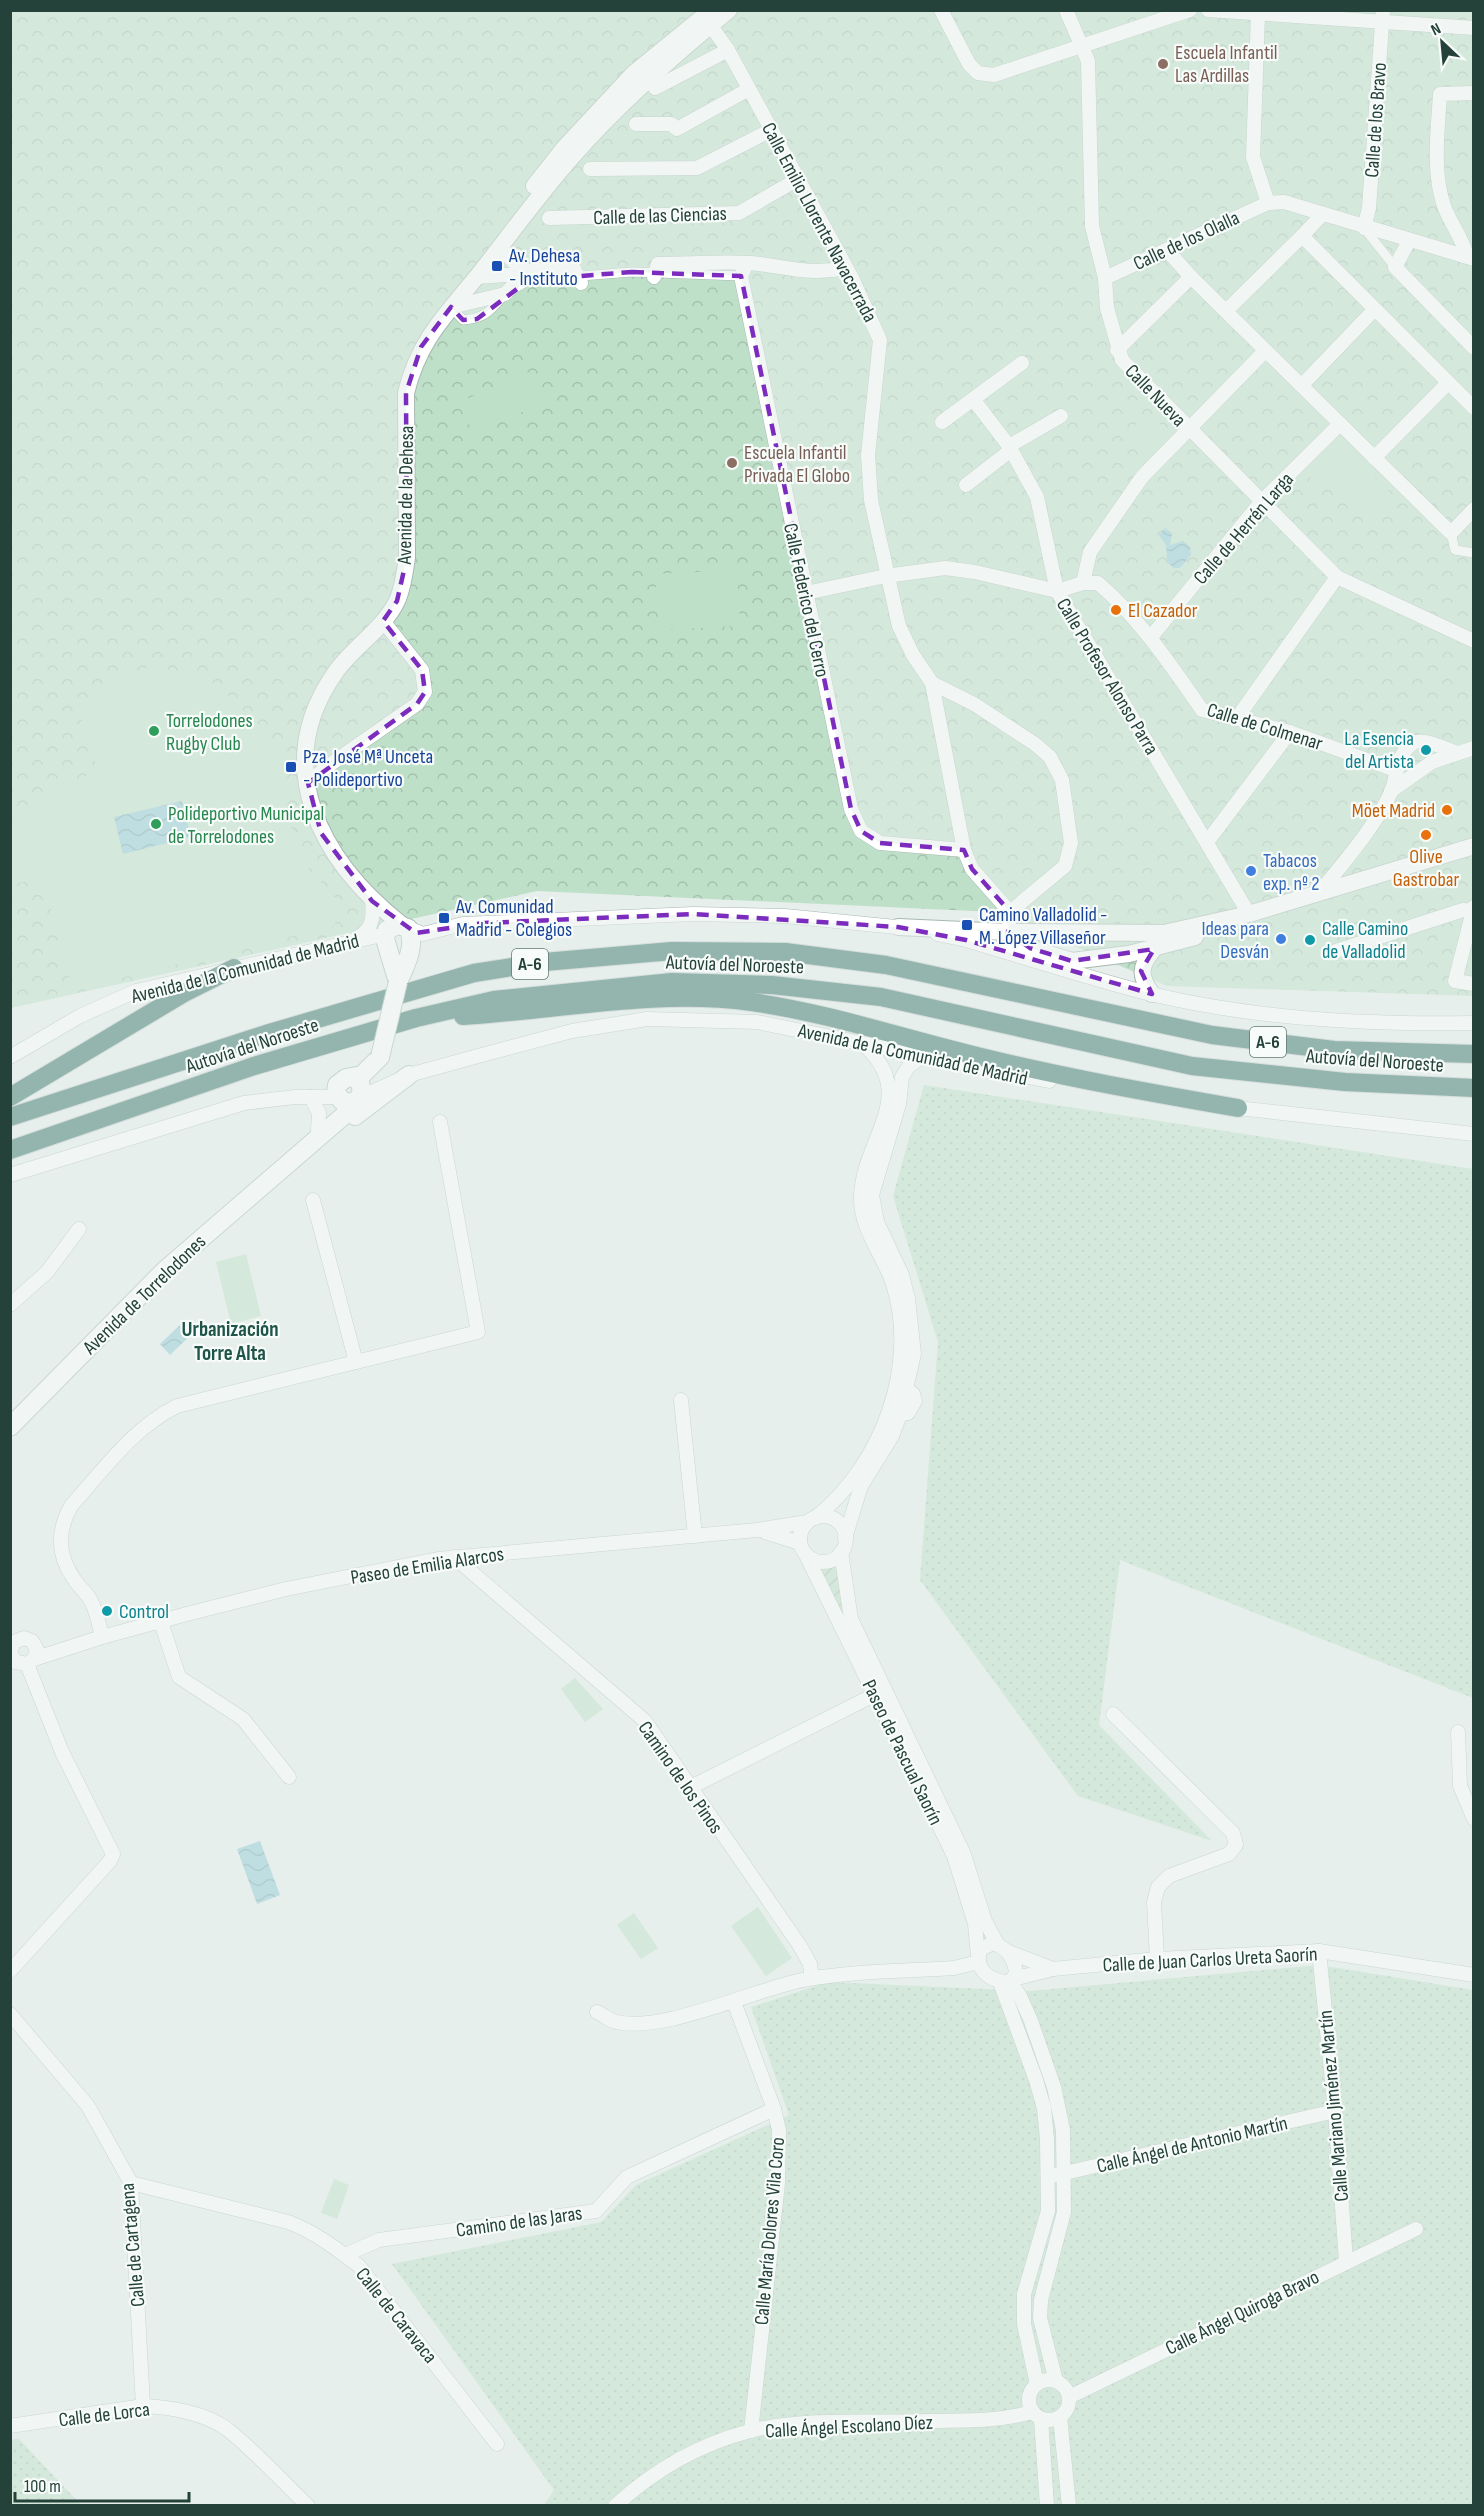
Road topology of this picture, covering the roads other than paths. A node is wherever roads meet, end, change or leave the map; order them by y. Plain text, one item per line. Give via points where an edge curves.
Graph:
1 (729, 10) edge
2 (941, 10) edge
3 (1066, 10) edge
4 (1190, 10) edge
5 (1208, 10) edge
6 (1258, 14) junction
7 (1382, 16) edge
8 (709, 17) edge
9 (1473, 28) edge
10 (1081, 46) junction
11 (728, 50) junction
12 (655, 88) dead end
13 (749, 90) junction
14 (1473, 93) edge
15 (636, 124) dead end
16 (771, 130) junction
17 (590, 170) dead end
18 (798, 179) junction
19 (1268, 203) junction
20 (1322, 215) junction
21 (549, 218) dead end
22 (1364, 228) junction
23 (1302, 236) junction
24 (1409, 241) junction
25 (499, 247) junction
26 (1167, 250) junction
27 (1470, 258) edge
28 (1395, 267) junction
29 (846, 268) junction
30 (744, 269) junction
31 (526, 272) junction
32 (655, 275) joint
33 (476, 277) junction
34 (1191, 277) junction
35 (1105, 278) junction
36 (580, 279) junction
37 (505, 294) junction
38 (451, 307) junction
39 (1374, 310) junction
40 (1226, 311) junction
41 (1473, 348) edge
42 (1117, 350) junction
43 (1265, 351) junction
44 (1022, 363) dead end
45 (1447, 384) junction
46 (1302, 385) junction
47 (973, 399) junction
48 (1473, 408) edge
49 (1061, 416) dead end
50 (942, 422) dead end
51 (1340, 424) junction
52 (1189, 430) junction
53 (1010, 448) junction
54 (1374, 458) junction
55 (966, 485) dead end
56 (1261, 502) junction
57 (1473, 509) edge
58 (1450, 533) junction
59 (1473, 553) edge
60 (886, 576) junction
61 (1337, 577) junction
62 (1083, 583) junction
63 (1057, 591) junction
64 (806, 593) junction
65 (383, 621) junction
66 (1151, 637) junction
67 (1473, 641) edge
68 (932, 683) junction
69 (1237, 718) junction
70 (1290, 732) junction
71 (1473, 748) edge
72 (1457, 753) junction
73 (1395, 770) junction
74 (308, 783) junction
75 (1391, 791) junction
76 (1207, 842) junction
77 (1473, 846) edge
78 (964, 850) junction
79 (1473, 855) edge
80 (1318, 893) junction
81 (372, 901) junction
82 (1473, 909) edge
83 (1010, 912) junction
84 (1249, 914) junction
85 (898, 927) junction
86 (398, 929) junction
87 (1008, 932) junction
88 (347, 942) junction
89 (1154, 949) junction
90 (1336, 951) dead end
91 (234, 968) junction
92 (400, 970) junction
93 (1473, 984) edge
94 (1152, 994) junction
95 (416, 1018) junction
96 (1473, 1023) edge
97 (863, 1044) junction
98 (1473, 1054) edge
99 (923, 1056) junction
100 (10, 1057) edge
101 (409, 1075) junction
102 (895, 1077) junction
103 (1473, 1088) edge
104 (359, 1092) junction
105 (311, 1096) junction
106 (10, 1097) edge
107 (338, 1097) junction
108 (1238, 1108) junction
109 (10, 1117) edge
110 (440, 1122) dead end
111 (1473, 1134) edge
112 (313, 1137) junction
113 (10, 1150) edge
114 (283, 1167) junction
115 (10, 1175) edge
116 (313, 1200) dead end
117 (79, 1229) dead end
118 (10, 1305) edge
119 (356, 1362) junction
120 (681, 1400) dead end
121 (895, 1414) junction
122 (10, 1427) edge
123 (811, 1520) junction
124 (757, 1530) junction
125 (695, 1536) junction
126 (845, 1538) junction
127 (803, 1549) junction
128 (495, 1552) junction
129 (841, 1552) junction
130 (454, 1557) junction
131 (485, 1583) junction
132 (161, 1622) junction
133 (102, 1637) junction
134 (21, 1638) edge
135 (73, 1646) junction
136 (10, 1652) edge
137 (30, 1661) junction
138 (874, 1695) junction
139 (1113, 1714) dead end
140 (1458, 1732) dead end
141 (289, 1777) dead end
142 (690, 1788) junction
143 (1473, 1819) edge
144 (1004, 1949) junction
145 (1319, 1951) junction
146 (978, 1959) junction
147 (1157, 1959) junction
148 (1053, 1969) junction
149 (10, 1971) edge
150 (1473, 1975) edge
151 (812, 1978) junction
152 (1008, 1981) junction
153 (734, 2002) junction
154 (597, 2012) dead end
155 (10, 2014) edge
156 (774, 2109) junction
157 (1335, 2111) junction
158 (1063, 2174) junction
159 (1048, 2175) junction
160 (131, 2183) junction
161 (1416, 2229) dead end
162 (345, 2255) junction
163 (1346, 2261) junction
164 (1056, 2381) junction
165 (1037, 2384) junction
166 (1069, 2397) junction
167 (143, 2406) junction
168 (10, 2412) edge
169 (1037, 2416) junction
170 (1060, 2417) junction
171 (15, 2426) edge
172 (751, 2431) junction
173 (497, 2444) dead end
174 (308, 2505) edge
175 (615, 2505) edge
176 (1047, 2505) edge
177 (1069, 2505) edge

1 - 8 street, Avenida de la Dehesa
2 - 10 street via 969,64 978,73 994,75
3 - 10 street, Calle Nueva
4 - 10 street
5 - 6 street
6 - 7 street
6 - 19 street via 1253,157
7 - 9 street
7 - 22 street, Calle de los Bravo via 1369,208
8 - 11 street, Calle Emilio Llorente Navacerrada
8 - 25 street, Avenida de la Dehesa via 580,149
8 - 33 street, Avenida de la Dehesa via 634,73 564,148 498,233
10 - 35 street, Calle Nueva via 1088,61 1092,226
11 - 12 street
11 - 13 street, Calle Emilio Llorente Navacerrada
13 - 15 street via 677,129 671,124
13 - 16 street, Calle Emilio Llorente Navacerrada
14 - 27 street via 1440,94 1437,161 1444,206
16 - 17 street via 697,168
16 - 18 street, Calle Emilio Llorente Navacerrada
18 - 21 street, Calle de las Ciencias via 739,213
18 - 29 street, Calle Emilio Llorente Navacerrada
19 - 20 street via 1284,202
19 - 26 street, Calle de los Olalla
20 - 22 street
20 - 23 street
22 - 24 street
22 - 28 street
23 - 39 street
23 - 40 street
24 - 27 street
24 - 28 street
25 - 31 street
25 - 33 street, Avenida de la Dehesa
26 - 34 street
26 - 35 street, Calle de los Olalla
28 - 41 street
29 - 30 street via 798,272 771,265
29 - 60 street, Calle Emilio Llorente Navacerrada via 880,340 868,455 871,500
30 - 32 street via 658,264
30 - 64 street, Calle Federico del Cerro
31 - 33 street
31 - 36 street via 573,267
31 - 37 street
32 - 36 street
33 - 38 street, Avenida de la Dehesa
34 - 40 street
34 - 42 street
35 - 42 street, Calle Nueva
36 - 37 street via 529,280
37 - 38 street
38 - 65 street, Avenida de la Dehesa via 421,347 406,393 407,557 397,602
39 - 45 street
39 - 46 street
40 - 43 street
42 - 52 street, Calle Nueva via 1126,366
43 - 46 street
43 - 52 street
44 - 47 street
45 - 48 street
45 - 54 street
46 - 51 street
47 - 50 street
47 - 53 street, Calle Profesor Alonso Parra
49 - 53 street
51 - 54 street
51 - 56 street, Calle de Herrén Larga
52 - 56 street, Calle Nueva
52 - 62 street via 1142,477 1090,552
53 - 55 street
53 - 63 street, Calle Profesor Alonso Parra via 1037,497
54 - 58 street
56 - 61 street, Calle Nueva
56 - 66 street, Calle de Herrén Larga
57 - 58 street
58 - 59 street via 1455,550
60 - 63 street via 945,568
60 - 64 street
60 - 68 street, Calle Emilio Llorente Navacerrada via 899,626
61 - 67 street, Calle Nueva
61 - 69 street
62 - 63 street
62 - 66 street, Calle de Colmenar via 1098,583
63 - 76 street, Calle Profesor Alonso Parra
64 - 78 street, Calle Federico del Cerro via 851,809 861,831 880,843
65 - 74 street, Avenida de la Dehesa via 339,668 324,691 305,744
65 - 74 street via 422,670 425,692 417,704
66 - 69 street, Calle de Colmenar via 1202,710
68 - 78 street
68 - 83 street via 974,704 1035,744 1050,757 1062,780 1071,843 1065,866
69 - 70 street, Calle de Colmenar
70 - 73 street, Calle de Colmenar
70 - 76 street
71 - 72 street
72 - 73 street via 1420,741 1413,743
72 - 75 street via 1432,762
73 - 75 street
74 - 81 street, Avenida de la Dehesa via 311,807 321,833
75 - 80 street via 1368,829
76 - 84 street, Calle Profesor Alonso Parra
77 - 80 street
78 - 83 street via 972,869
79 - 89 street
80 - 84 street
81 - 86 street, Avenida de la Dehesa
81 - 88 street via 370,927
82 - 90 street
82 - 93 street via 1455,981
83 - 87 street
84 - 87 street via 1164,933
85 - 86 street, Avenida de la Comunidad de Madrid via 785,916 693,914 483,923 423,934
85 - 87 street
85 - 94 street, Avenida de la Comunidad de Madrid via 966,940
86 - 88 street, Avenida de la Comunidad de Madrid
86 - 92 main road via 412,940
86 - 92 main road, Avenida de la Comunidad de Madrid via 385,942
87 - 89 street via 1030,948 1072,961
88 - 91 street, Avenida de la Comunidad de Madrid
89 - 94 street via 1144,960 1141,971
91 - 100 street, Avenida de la Comunidad de Madrid via 136,992 80,1016
91 - 106 highway via 184,993
92 - 104 main road, Avenida de Torrelodones, bridge via 377,1074
94 - 96 street, Avenida de la Comunidad de Madrid via 1236,1009 1342,1021
95 - 103 highway, Autovía del Noroeste / A-6 via 494,1000 564,991 672,982 772,985 881,997 1192,1066 1345,1082
95 - 108 highway via 625,1000 750,1002 805,1011 982,1058
95 - 113 highway, Autovía del Noroeste / A-6 via 254,1066
97 - 99 street, Avenida de la Comunidad de Madrid
97 - 101 street, Avenida de la Comunidad de Madrid via 757,1022 647,1018 572,1031
97 - 102 street
98 - 109 highway, Autovía del Noroeste / A-6 via 1334,1050 1212,1035 886,965 785,952 672,951 544,962 474,973 266,1034
99 - 102 street
99 - 108 street, Avenida de la Comunidad de Madrid via 1126,1095
101 - 104 street, Avenida de la Comunidad de Madrid
101 - 114 main road, Avenida de Torrelodones via 302,1162
102 - 121 street via 862,1182 861,1202 866,1226 892,1280 897,1302 902,1387
104 - 107 main road via 346,1103
104 - 112 main road, Avenida de Torrelodones via 349,1112
105 - 107 street
105 - 112 street via 319,1113
105 - 115 street via 244,1103
107 - 112 main road, Avenida de Torrelodones
108 - 111 street, Avenida de la Comunidad de Madrid
110 - 119 street via 478,1332
112 - 114 main road, Avenida de Torrelodones
114 - 122 main road, Avenida de Torrelodones via 165,1270
116 - 119 street
117 - 118 street via 47,1272
119 - 133 street via 177,1406 137,1432 71,1506 60,1535 66,1567 92,1602
120 - 125 street
121 - 123 street via 834,1503
121 - 126 street via 892,1436 861,1486
123 - 124 street, Paseo de Emilia Alarcos
123 - 126 street via 822,1516 835,1520
123 - 127 street via 800,1535
124 - 125 street, Paseo de Emilia Alarcos
124 - 127 street, Paseo de Emilia Alarcos
125 - 128 street, Paseo de Emilia Alarcos
126 - 129 street
127 - 129 street via 820,1562
127 - 138 street, Paseo de Pascual Saorín
128 - 130 street, Paseo de Emilia Alarcos
128 - 131 street via 485,1562
129 - 144 street, Paseo de Pascual Saorín via 851,1619 963,1852 985,1921
130 - 131 street, Camino de los Pinos
130 - 132 street, Paseo de Emilia Alarcos via 286,1589
131 - 142 street, Camino de los Pinos via 645,1721
132 - 133 street, Paseo de Emilia Alarcos
132 - 141 street via 179,1677 243,1719
133 - 135 street, Paseo de Emilia Alarcos
134 - 135 street, Paseo de Emilia Alarcos
134 - 136 street via 14,1642
134 - 137 street via 37,1650
135 - 137 street, Paseo de Emilia Alarcos
136 - 137 street via 16,1662
137 - 149 street via 62,1752 113,1854 111,1861
138 - 142 street
138 - 146 street, Paseo de Pascual Saorín via 954,1856 975,1924
139 - 147 street via 1233,1833 1236,1845 1229,1854 1169,1876 1158,1887 1154,1902
140 - 143 street via 1460,1786
142 - 151 street, Camino de los Pinos via 800,1946 810,1964
144 - 146 street via 986,1945
144 - 148 street, Calle de Juan Carlos Ureta Saorín
144 - 152 street via 1016,1966 1016,1974
145 - 147 street, Calle de Juan Carlos Ureta Saorín
145 - 150 street, Calle de Juan Carlos Ureta Saorín
145 - 157 street, Calle Mariano Jiménez Martín
146 - 151 street via 954,1968
146 - 152 street via 988,1976
147 - 148 street, Calle de Juan Carlos Ureta Saorín
148 - 152 street, Calle de Juan Carlos Ureta Saorín
151 - 153 street
152 - 158 street via 1020,1996 1054,2087 1063,2130
152 - 159 street via 1044,2108
153 - 154 street via 634,2023 613,2021
153 - 156 street, Calle María Dolores Vila Coro
155 - 160 street, Calle de Cartagena via 88,2106
156 - 162 street, Camino de las Jaras via 627,2176 596,2211 379,2240
156 - 172 street, Calle María Dolores Vila Coro via 779,2130 778,2183
157 - 158 street, Calle Ángel de Antonio Martín
157 - 163 street, Calle Mariano Jiménez Martín
158 - 159 street, Calle Ángel de Antonio Martín
158 - 164 street via 1064,2212 1040,2318
159 - 165 street via 1048,2211 1024,2295 1024,2324
160 - 162 street, Calle de Caravaca via 288,2222 307,2229
160 - 167 street, Calle de Cartagena
161 - 163 street, Calle Ángel Quiroga Bravo
162 - 173 street, Calle de Caravaca via 359,2266
163 - 166 street, Calle Ángel Quiroga Bravo
164 - 165 street
164 - 166 street via 1065,2387
165 - 169 street via 1030,2394
166 - 170 street via 1068,2408
167 - 171 street, Calle de Lorca
167 - 174 street, Calle de Lorca via 164,2407 226,2428
168 - 171 street
169 - 170 street via 1048,2421
169 - 172 street, Calle Ángel Escolano Díez via 805,2424
169 - 176 street
170 - 177 street
172 - 175 street, Calle Ángel Escolano Díez via 699,2448 637,2486

